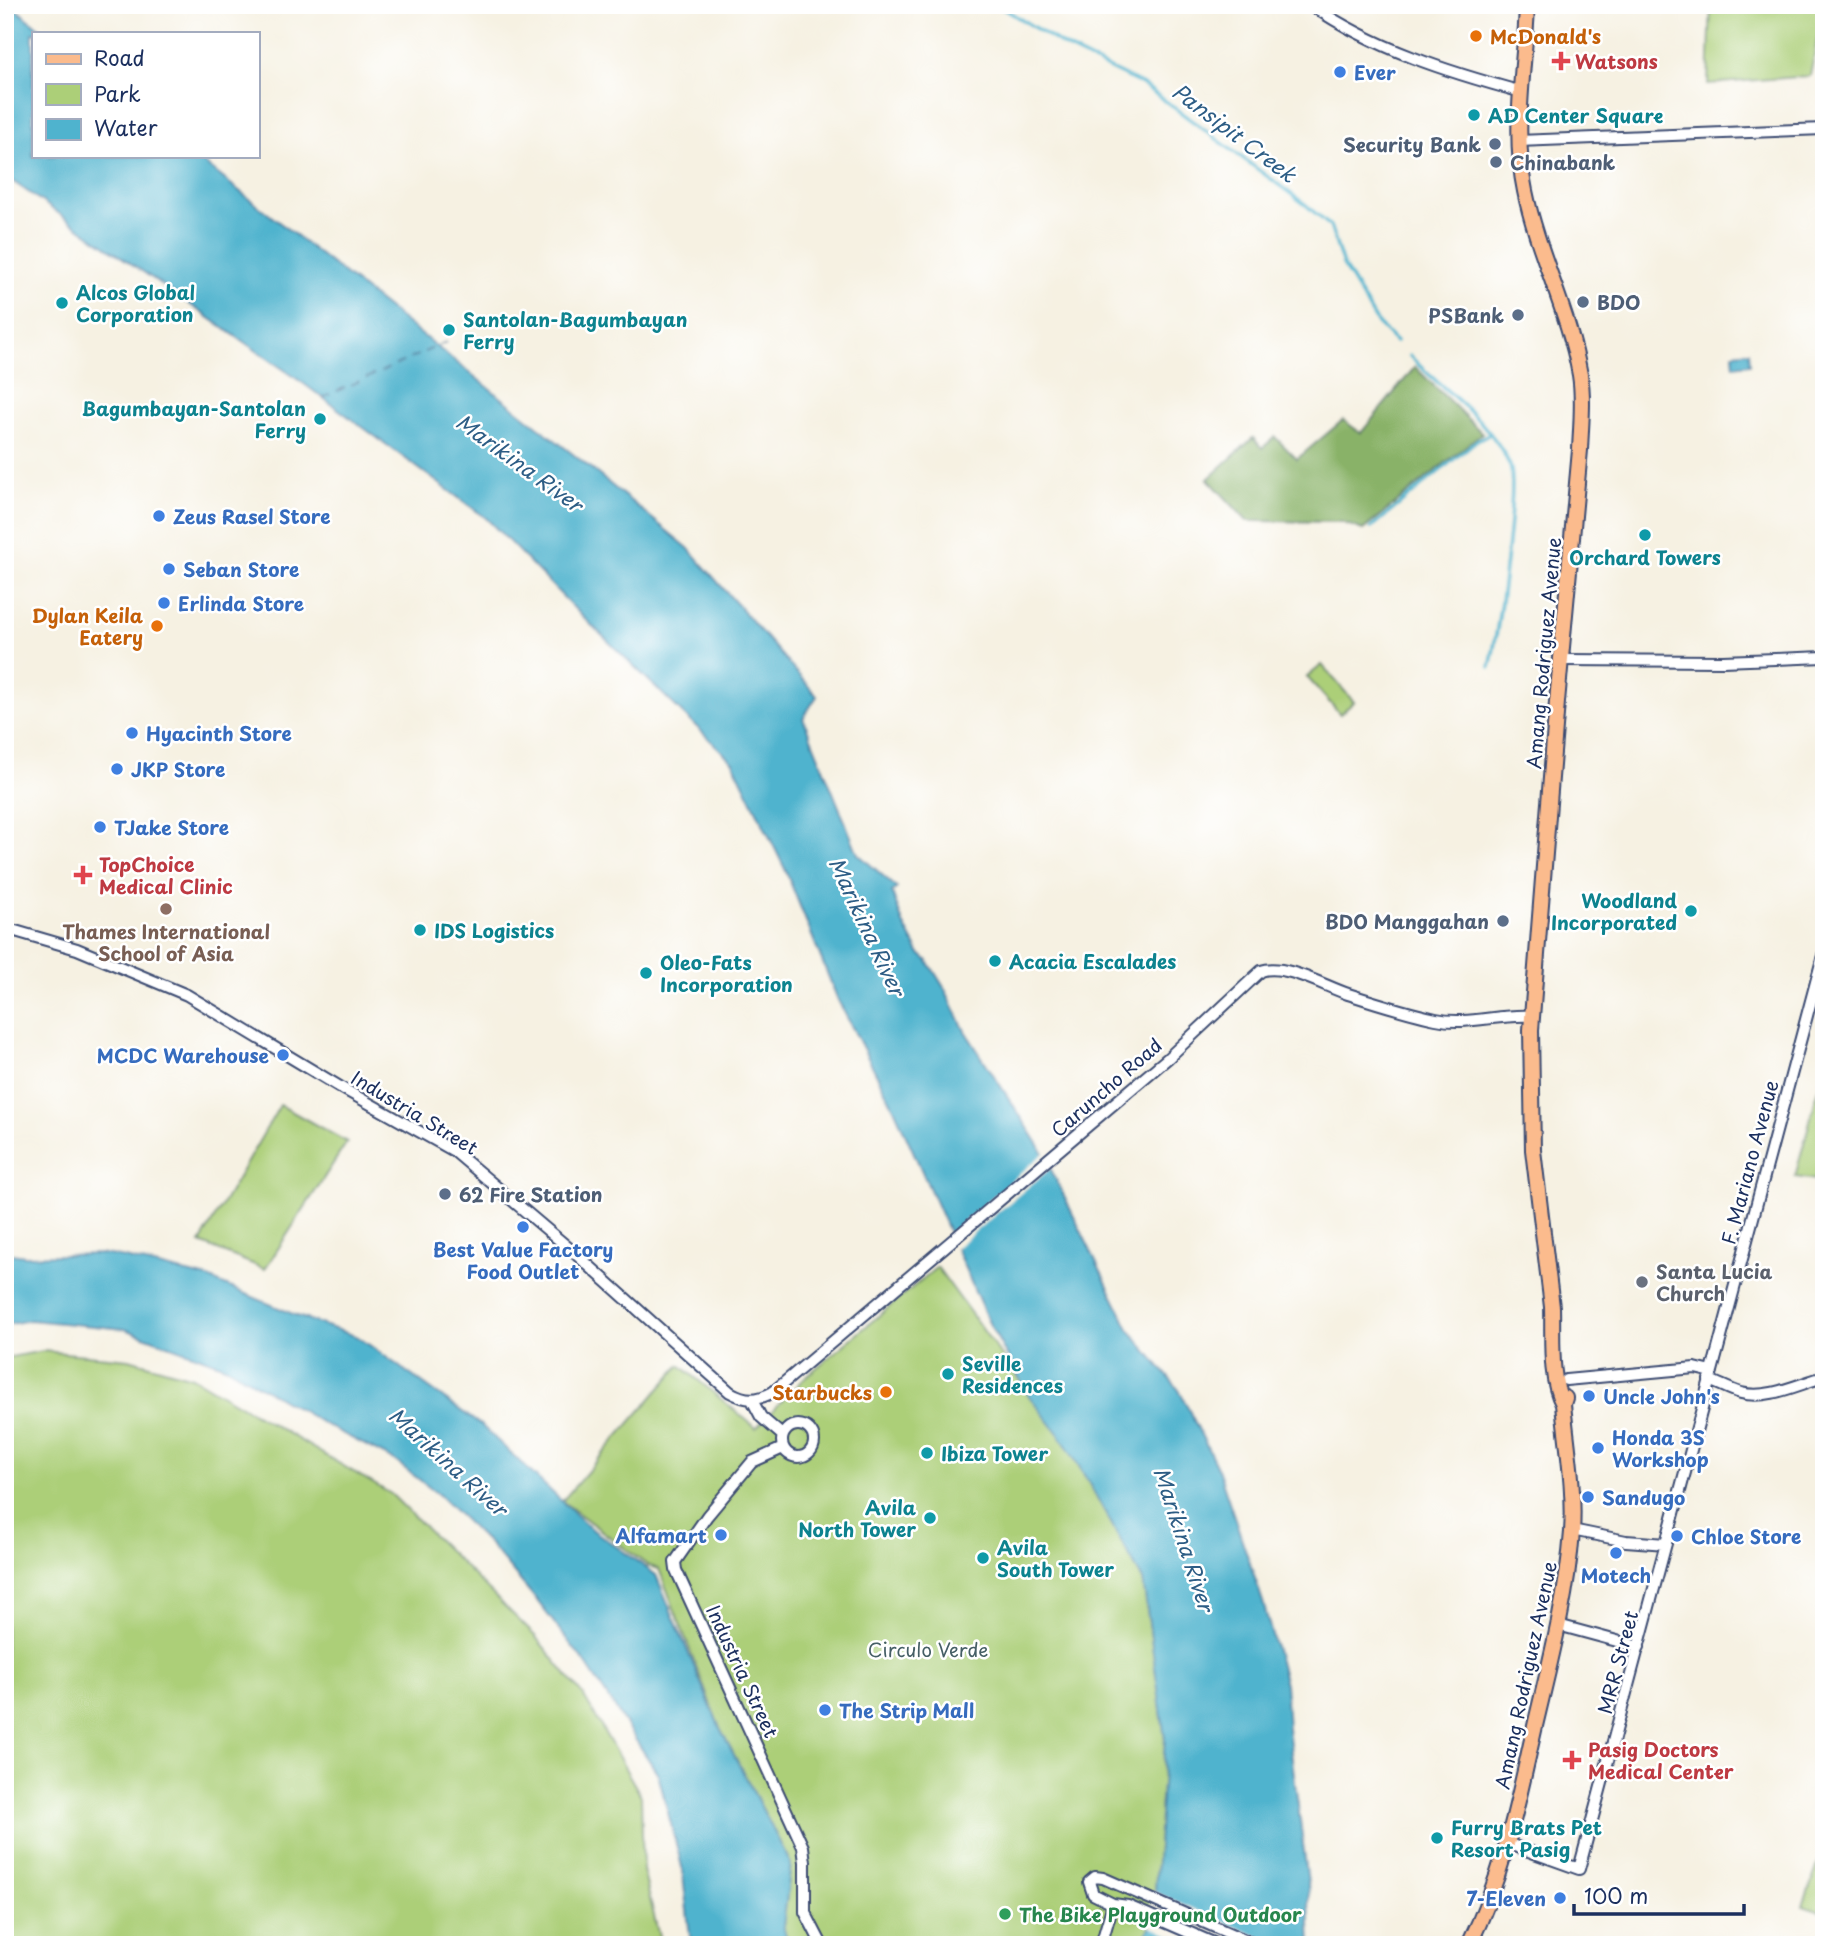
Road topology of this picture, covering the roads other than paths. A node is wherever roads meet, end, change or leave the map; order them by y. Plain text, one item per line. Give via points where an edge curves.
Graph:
1 (1311, 5) edge
2 (1527, 5) edge
3 (1522, 92) junction
4 (1824, 129) edge
5 (1518, 141) junction
6 (1824, 657) edge
7 (1561, 660) junction
8 (5, 928) edge
9 (1824, 951) edge
10 (1533, 1016) junction
11 (1552, 1311) junction
12 (1710, 1376) junction
13 (1824, 1377) edge
14 (1566, 1380) junction
15 (752, 1400) junction
16 (1563, 1404) junction
17 (782, 1436) junction
18 (783, 1448) junction
19 (1572, 1530) junction
20 (1666, 1544) junction
21 (1558, 1625) junction
22 (1639, 1647) junction
23 (1509, 1844) junction
24 (1133, 1891) junction
25 (1121, 1905) junction
26 (822, 1945) edge
27 (1101, 1945) edge
28 (1218, 1945) edge
29 (1256, 1945) edge
30 (1469, 1945) edge

1 - 3 street via 1409,57
2 - 3 main road, Amang Rodriguez Avenue
3 - 5 main road, Amang Rodriguez Avenue
4 - 5 street
5 - 7 main road, Amang Rodriguez Avenue via 1530,213 1580,376 1580,450
6 - 7 street
7 - 10 main road, Amang Rodriguez Avenue
8 - 15 street, Industria Street via 76,949 187,995 454,1151 730,1392
9 - 12 street, F. Mariano Avenue
10 - 11 main road, Amang Rodriguez Avenue via 1533,1150
10 - 15 street, Caruncho Road via 1438,1020 1284,970 1270,968 1253,976 1168,1058 871,1310 773,1392
11 - 14 main road, Amang Rodriguez Avenue via 1560,1331
11 - 16 main road, Amang Rodriguez Avenue via 1558,1394
12 - 13 street via 1744,1394 1756,1395
12 - 14 street via 1695,1368
12 - 20 street, F. Mariano Avenue
14 - 16 main road, Amang Rodriguez Avenue
15 - 17 street, Industria Street via 761,1418
16 - 19 main road, Amang Rodriguez Avenue
17 - 18 street
17 - 18 street via 791,1426 803,1426 814,1441 810,1452 799,1457
18 - 26 street, Industria Street via 752,1462 675,1562 803,1847 805,1912
19 - 20 street
19 - 21 main road, Amang Rodriguez Avenue
20 - 22 street, MRR Street
21 - 22 street
21 - 23 main road, Amang Rodriguez Avenue
22 - 23 street, MRR Street via 1579,1869
23 - 30 main road, Amang Rodriguez Avenue via 1489,1905
24 - 25 street
24 - 25 street via 1103,1878 1089,1882 1093,1894
24 - 29 street
25 - 27 street
25 - 28 street

